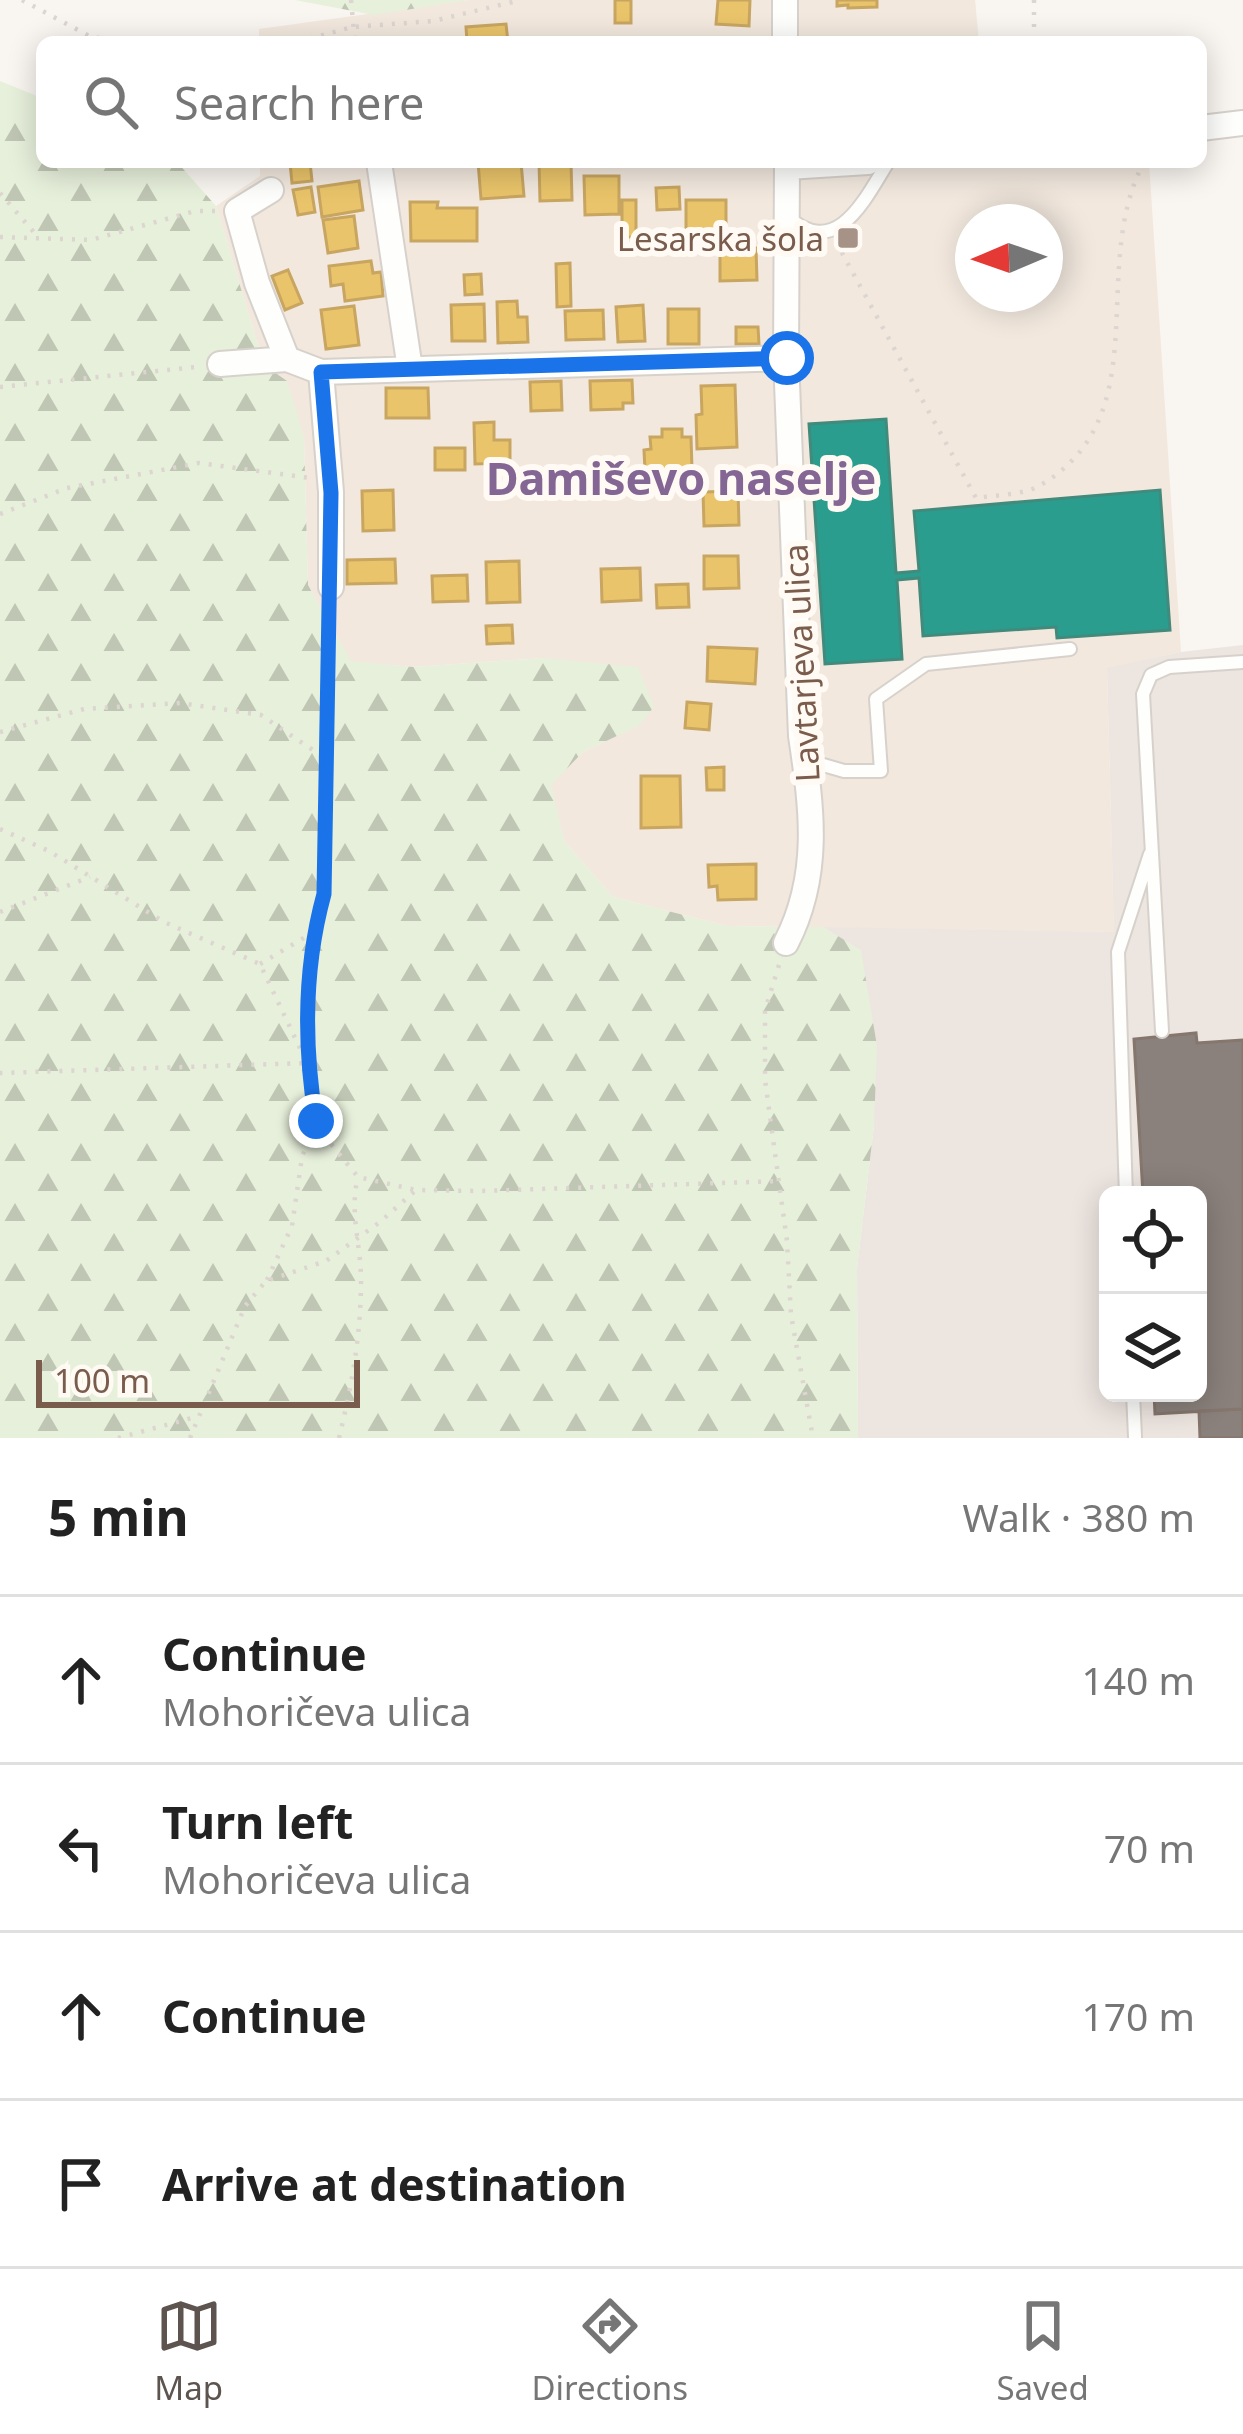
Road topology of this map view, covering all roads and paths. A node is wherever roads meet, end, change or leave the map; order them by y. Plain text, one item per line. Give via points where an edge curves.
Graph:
1 (22, 0) edge
2 (351, 0) edge
3 (521, 0) edge
4 (785, 0) edge
5 (1034, 0) edge
6 (507, 1) edge
7 (352, 27) junction
8 (89, 36) edge
9 (320, 36) edge
10 (354, 36) edge
11 (785, 36) edge
12 (1034, 36) edge
13 (1243, 123) edge
14 (1207, 127) edge
15 (380, 168) edge
16 (787, 168) edge
17 (884, 168) edge
18 (1142, 168) edge
19 (271, 190) dead end
20 (0, 193) edge
21 (237, 211) junction
22 (787, 216) junction
23 (830, 232) junction
24 (0, 237) edge
25 (38, 237) junction
26 (787, 358) junction
27 (287, 359) junction
28 (220, 364) joint
29 (410, 369) junction
30 (321, 372) junction
31 (0, 387) edge
32 (330, 481) junction
33 (0, 514) edge
34 (332, 587) joint
35 (1070, 649) dead end
36 (1243, 662) edge
37 (0, 732) edge
38 (805, 760) junction
39 (329, 761) junction
40 (0, 829) edge
41 (1152, 847) junction
42 (90, 877) junction
43 (0, 912) edge
44 (313, 933) junction
45 (786, 943) joint
46 (260, 964) junction
47 (1162, 1031) dead end
48 (307, 1063) junction
49 (0, 1073) edge
50 (316, 1121) junction
51 (358, 1177) junction
52 (780, 1181) junction
53 (1126, 1186) edge
54 (416, 1190) junction
55 (357, 1238) junction
56 (266, 1281) junction
57 (1133, 1402) edge
58 (199, 1417) junction
59 (1135, 1437) edge
60 (118, 1438) edge
61 (190, 1438) edge
62 (340, 1438) edge
63 (813, 1438) edge

1 - 8 path
2 - 7 path
3 - 6 path
4 - 11 street
5 - 12 path
6 - 7 path via 433,21
7 - 9 path
7 - 10 path
13 - 14 street
15 - 29 street
16 - 22 street, Lavtarjeva ulica
17 - 23 lane via 852,216
18 - 23 path via 1122,225 1109,394 1093,434 1036,488 976,499
19 - 21 street
20 - 25 path
21 - 25 path via 194,211 91,240
21 - 27 street
22 - 23 lane via 800,228
22 - 26 street, Lavtarjeva ulica
24 - 25 path
26 - 29 street
26 - 38 street, Lavtarjeva ulica
27 - 28 street
27 - 30 street
28 - 31 path
29 - 30 street
30 - 32 street
32 - 33 path via 199,463 67,488
32 - 34 street
34 - 39 path
35 - 38 lane via 926,664 876,699 881,771
36 - 41 lane via 1151,675 1143,694
37 - 39 path via 84,709 180,703 261,715
38 - 45 street, Lavtarjeva ulica via 811,871
39 - 44 path via 324,894
40 - 42 path
41 - 47 lane
41 - 53 lane via 1118,952
42 - 43 path
42 - 46 path via 164,922
44 - 46 path
44 - 48 path
45 - 52 path via 765,1010 765,1080
46 - 48 path
48 - 49 path
48 - 50 path
50 - 51 path
50 - 56 path via 292,1226
51 - 54 path
51 - 55 path
52 - 54 path
52 - 63 path via 791,1315
54 - 55 path
55 - 56 path via 326,1261
55 - 62 path via 359,1358
56 - 58 path via 244,1306
57 - 59 lane
58 - 60 path
58 - 61 path

